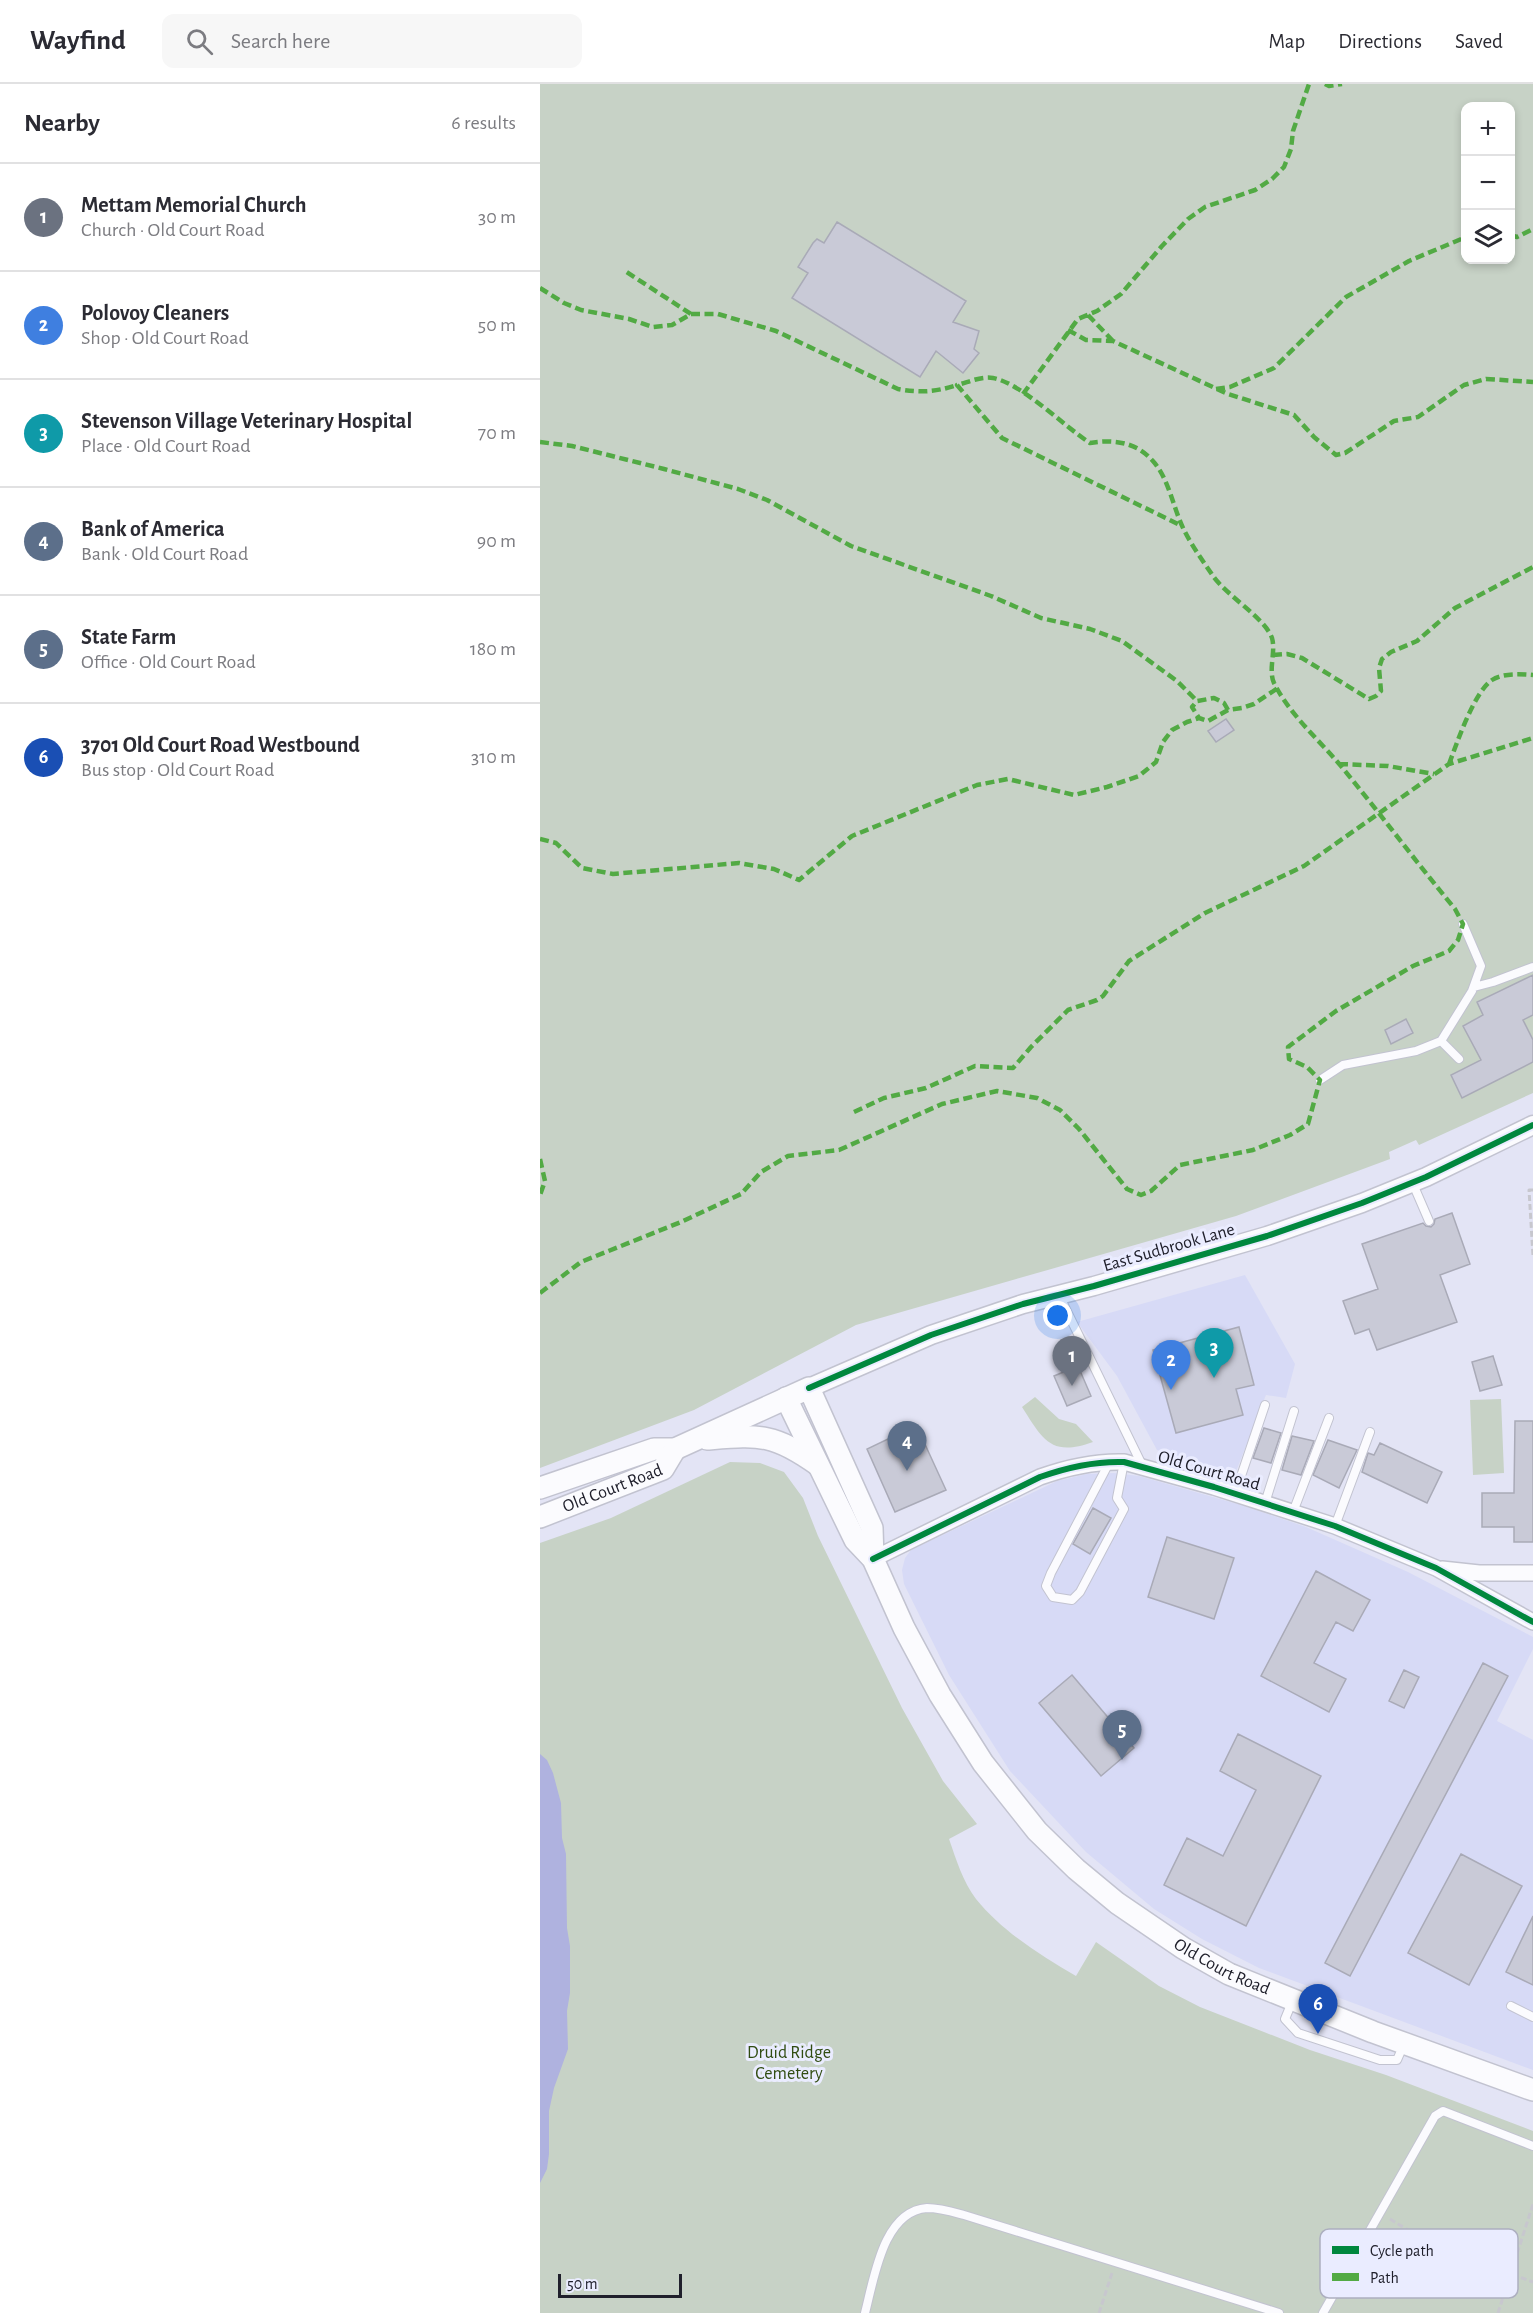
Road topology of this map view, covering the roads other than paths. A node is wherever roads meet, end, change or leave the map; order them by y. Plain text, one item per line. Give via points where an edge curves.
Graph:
1 (1463, 924) dead end
2 (1533, 966) edge
3 (1474, 987) junction
4 (1441, 1041) junction
5 (1459, 1059) dead end
6 (1320, 1080) dead end
7 (1533, 1125) edge
8 (1412, 1182) junction
9 (1430, 1221) dead end
10 (1059, 1295) junction
11 (809, 1388) junction
12 (786, 1398) junction
13 (1265, 1406) dead end
14 (1294, 1411) dead end
15 (1329, 1418) dead end
16 (1370, 1432) dead end
17 (695, 1440) junction
18 (675, 1449) junction
19 (1117, 1462) junction
20 (821, 1467) junction
21 (1144, 1468) junction
22 (540, 1488) edge
23 (1235, 1494) junction
24 (1265, 1503) junction
25 (1293, 1512) junction
26 (540, 1517) edge
27 (1335, 1526) junction
28 (873, 1559) junction
29 (1436, 1569) junction
30 (1533, 1573) edge
31 (1533, 1622) edge
32 (1511, 2006) dead end
33 (1533, 2017) edge
34 (1533, 2090) edge
35 (1533, 2146) edge
36 (1370, 2229) edge
37 (1331, 2298) edge
38 (1265, 2311) edge
39 (865, 2313) edge
40 (1279, 2313) edge
41 (1323, 2313) edge

1 - 3 lane via 1481,966
2 - 3 lane
3 - 4 lane
4 - 5 lane
4 - 6 lane via 1416,1051 1343,1065
7 - 8 street, East Sudbrook Lane
8 - 9 lane
8 - 10 street, East Sudbrook Lane via 1277,1232
10 - 11 street, East Sudbrook Lane via 931,1335
10 - 21 lane
11 - 12 main road, Old Court Road
11 - 28 main road, Old Court Road via 872,1528
12 - 17 main road, Old Court Road
12 - 20 main road, Old Court Road
13 - 23 lane
14 - 24 lane
15 - 25 lane
16 - 27 lane
17 - 18 main road, Old Court Road
17 - 20 main road via 770,1438
18 - 22 main road, Old Court Road via 654,1449
18 - 26 main road, Old Court Road via 663,1469
19 - 19 lane via 1051,1573 1046,1586 1053,1597 1072,1600 1080,1592 1124,1509 1117,1498
19 - 21 street, Old Court Road
19 - 28 street, Old Court Road via 1065,1468 1040,1477
20 - 28 main road, Old Court Road via 855,1540
21 - 23 street, Old Court Road
23 - 24 street, Old Court Road
24 - 25 street, Old Court Road
25 - 27 street, Old Court Road
27 - 29 street, Old Court Road
28 - 34 main road, Old Court Road via 940,1695 983,1763 1037,1831 1117,1903 1229,1974 1404,2044
29 - 30 street via 1479,1574
29 - 31 street, Old Court Road
32 - 33 lane
35 - 36 lane via 1443,2111 1435,2116
37 - 41 lane
38 - 39 lane via 964,2215 927,2208 910,2212 896,2223 887,2238
38 - 40 lane

